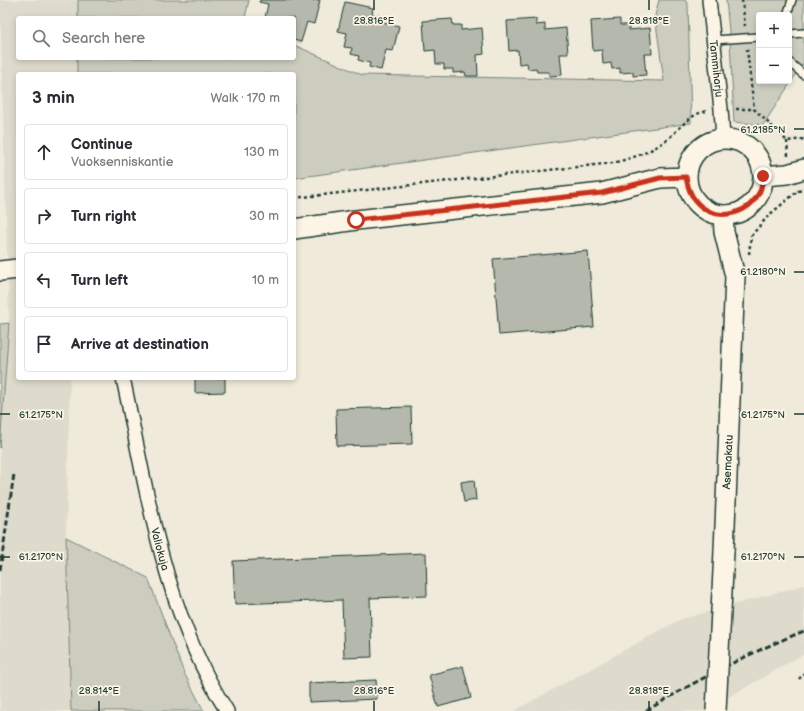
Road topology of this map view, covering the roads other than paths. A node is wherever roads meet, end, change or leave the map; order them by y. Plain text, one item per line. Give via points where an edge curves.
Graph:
1 (709, 0) edge
2 (792, 0) edge
3 (788, 12) edge
4 (804, 33) edge
5 (792, 34) edge
6 (756, 37) edge
7 (714, 40) junction
8 (792, 65) edge
9 (804, 75) edge
10 (723, 138) junction
11 (797, 171) edge
12 (763, 176) junction
13 (686, 177) junction
14 (723, 215) junction
15 (296, 229) edge
16 (16, 269) edge
17 (0, 271) edge
18 (123, 380) edge
19 (227, 711) edge
20 (716, 711) edge

1 - 7 street, Tammiharju
2 - 3 lane
4 - 5 lane
6 - 7 lane
7 - 10 street, Tammiharju
8 - 9 lane
10 - 12 street via 746,145 755,153 761,164
10 - 13 street via 708,142 696,150 689,163
11 - 12 street
12 - 14 street via 760,191 752,204 738,212
13 - 14 street via 691,194 702,207 712,213
13 - 15 street via 660,178 602,193
14 - 20 street, Asemakatu, bridge via 724,232 735,276
16 - 17 street
18 - 19 street, Valiokuja via 157,534 175,597 197,657

